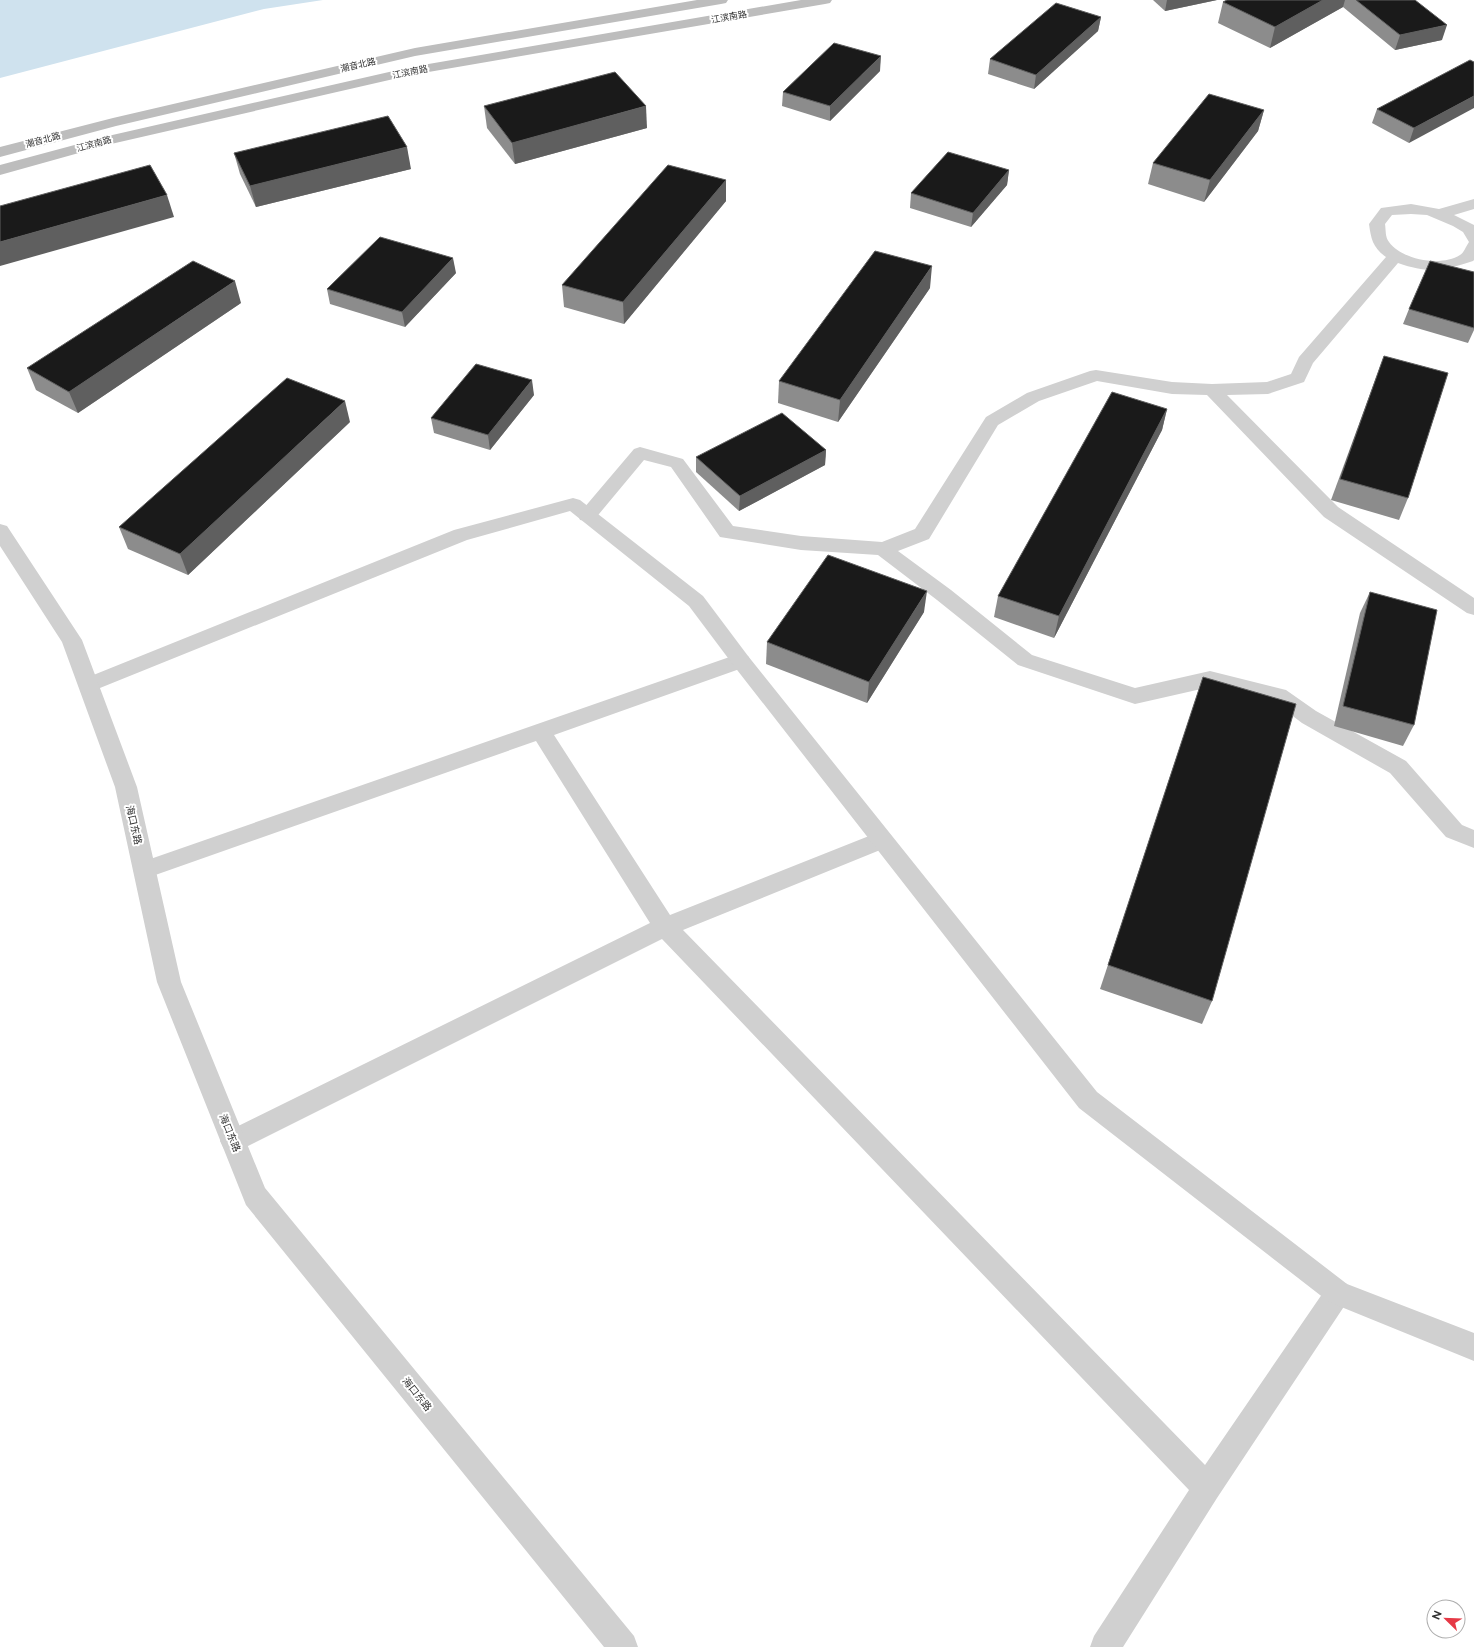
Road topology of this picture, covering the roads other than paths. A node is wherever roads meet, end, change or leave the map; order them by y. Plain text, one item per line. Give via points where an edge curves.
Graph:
1 (721, 0) edge
2 (825, 0) edge
3 (0, 152) edge
4 (0, 170) edge
5 (1474, 204) edge
6 (1439, 214) junction
7 (1473, 232) edge
8 (1396, 256) junction
9 (1472, 256) edge
10 (1212, 390) junction
11 (587, 515) junction
12 (0, 530) edge
13 (883, 549) junction
14 (1474, 608) edge
15 (741, 661) junction
16 (88, 684) junction
17 (541, 731) junction
18 (1474, 839) edge
19 (882, 840) junction
20 (144, 870) junction
21 (665, 927) junction
22 (233, 1141) junction
23 (1338, 1293) junction
24 (1474, 1348) edge
25 (1207, 1488) junction
26 (623, 1647) edge
27 (1104, 1647) edge

1 - 3 main road, 潮音北路 via 415,52 113,122
2 - 4 main road, 江滨南路 via 411,71 108,140
5 - 6 street
6 - 7 street
6 - 8 street via 1429,210 1407,208 1387,211 1377,224 1379,238 1384,247
8 - 9 street via 1413,263 1437,266
8 - 10 street via 1305,361 1298,378 1268,388
10 - 13 street via 1172,388 1096,375 1033,397 992,421 922,534
10 - 14 street via 1331,512
11 - 13 street via 640,453 677,463 727,532 801,543
11 - 15 street via 696,602
11 - 16 street via 573,504 461,535
12 - 16 street, 海口东路 via 72,640
13 - 18 street via 1025,660 1136,696 1210,679 1279,696 1309,717 1398,767 1454,831
15 - 17 street
15 - 19 street
16 - 20 street, 海口东路 via 126,786
17 - 20 street
17 - 21 street
19 - 21 street
19 - 23 street via 1088,1100
20 - 22 street, 海口东路 via 169,982
21 - 22 street
21 - 25 street
22 - 26 street, 海口东路 via 255,1196
23 - 24 street
23 - 25 street
25 - 27 street

